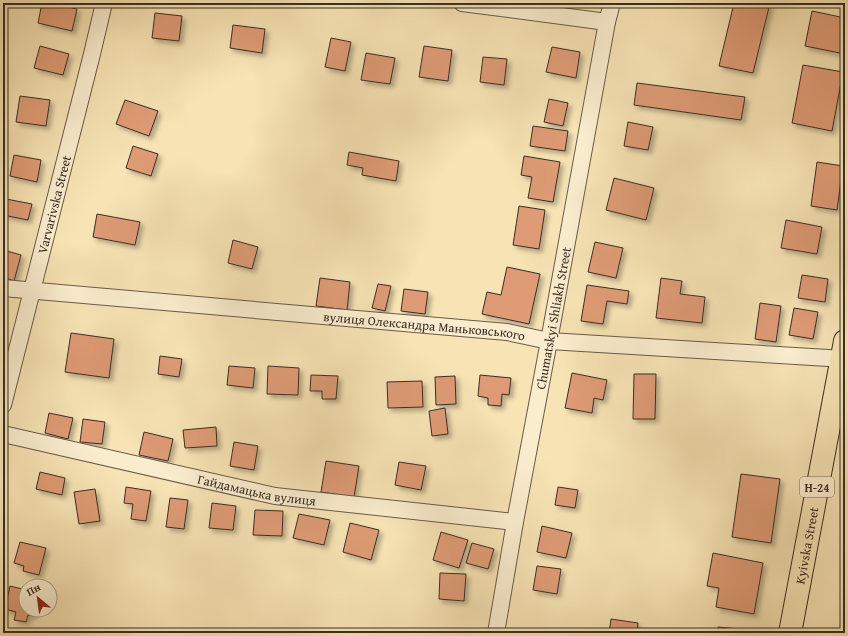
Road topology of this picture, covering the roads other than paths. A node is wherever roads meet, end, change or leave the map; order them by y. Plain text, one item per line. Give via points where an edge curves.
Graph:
1 (104, 3) edge
2 (462, 3) edge
3 (612, 3) edge
4 (607, 22) junction
5 (3, 288) edge
6 (32, 290) junction
7 (550, 341) junction
8 (844, 353) edge
9 (3, 405) edge
10 (3, 434) edge
11 (515, 522) junction
12 (496, 633) edge
13 (790, 633) edge

1 - 6 street, Varvarivska Street
2 - 4 street
3 - 4 street, Chumatskyi Shliakh Street
4 - 7 street, Chumatskyi Shliakh Street
5 - 6 street, вулиця Олександра Маньковського
6 - 7 street, вулиця Олександра Маньковського via 507,332
6 - 9 street, Varvarivska Street
7 - 8 street, вулиця Олександра Маньковського
7 - 11 street, Chumatskyi Shliakh Street
8 - 13 main road, Kyivska Street / Н-24
10 - 11 street, Гайдамацька вулиця via 276,496
11 - 12 street, Chumatskyi Shliakh Street

